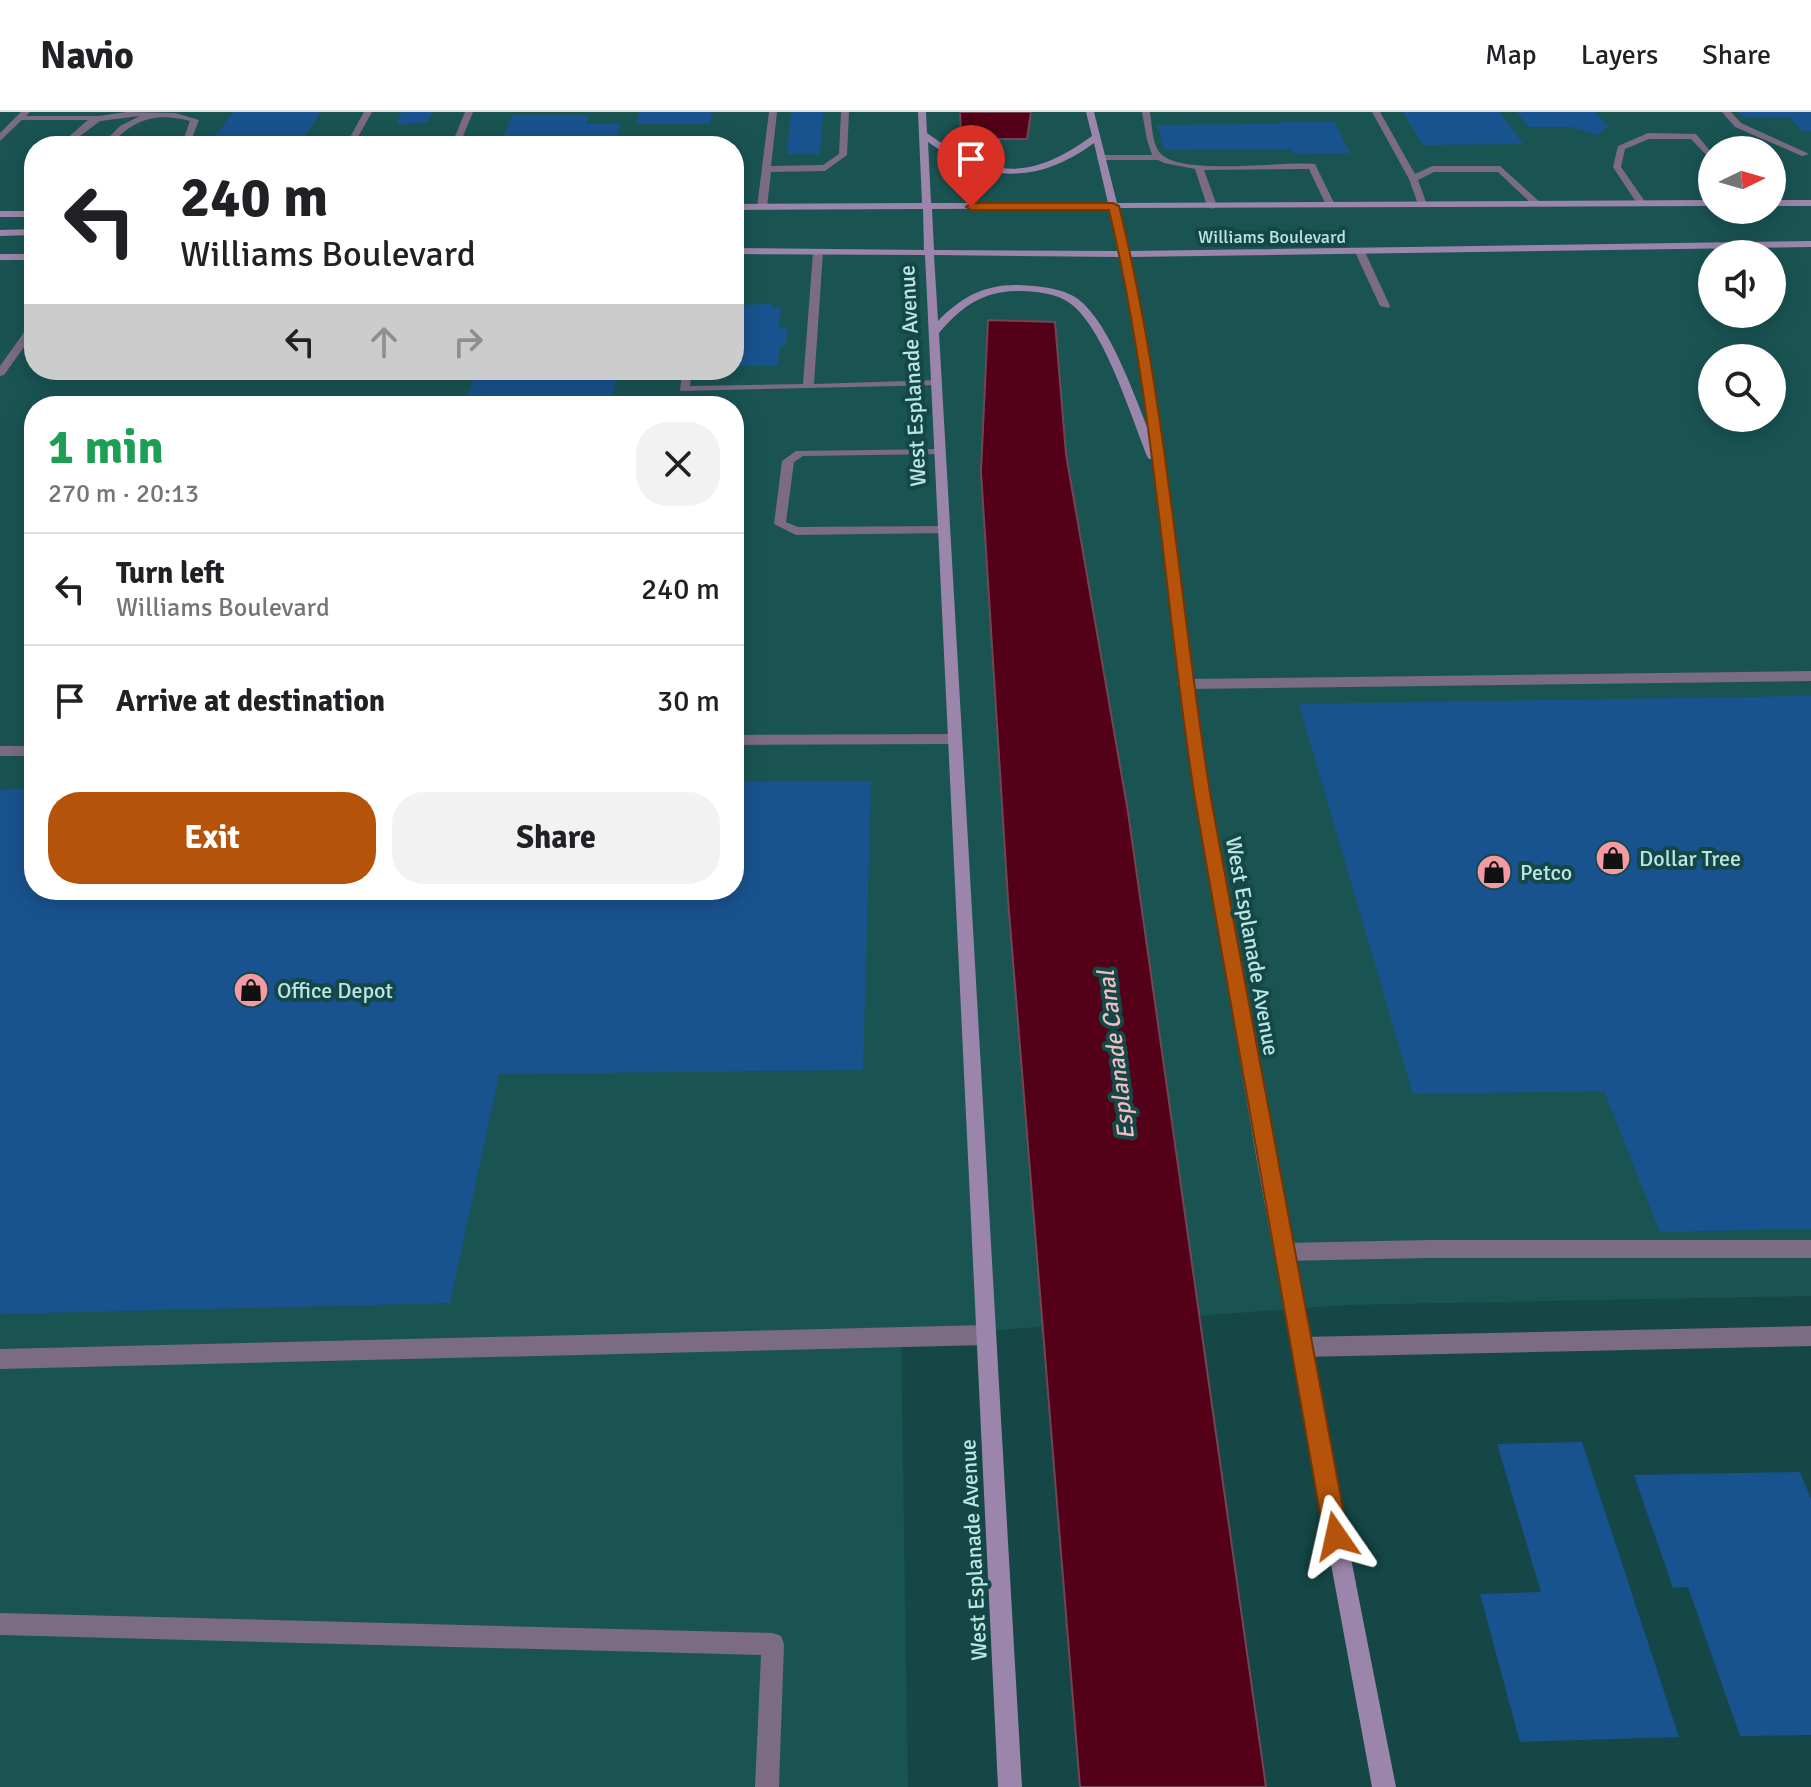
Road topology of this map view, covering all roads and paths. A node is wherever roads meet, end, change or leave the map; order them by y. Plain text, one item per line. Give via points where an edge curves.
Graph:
1 (368, 112) edge
2 (469, 112) edge
3 (773, 112) edge
4 (845, 112) edge
5 (922, 112) edge
6 (1090, 112) edge
7 (1146, 112) edge
8 (1376, 112) edge
9 (1726, 112) edge
10 (160, 113) edge
11 (23, 115) edge
12 (98, 118) junction
13 (923, 134) junction
14 (73, 136) edge
15 (112, 136) edge
16 (189, 136) edge
17 (355, 136) edge
18 (459, 136) edge
19 (1096, 137) junction
20 (0, 138) edge
21 (1698, 142) edge
22 (1809, 156) edge
23 (1158, 157) junction
24 (1101, 158) junction
25 (1199, 167) junction
26 (766, 169) junction
27 (1413, 179) junction
28 (1641, 203) junction
29 (1698, 203) edge
30 (1786, 203) edge
31 (1811, 203) edge
32 (1537, 204) junction
33 (1330, 205) junction
34 (1422, 205) junction
35 (1113, 206) junction
36 (1212, 206) junction
37 (744, 207) edge
38 (762, 207) junction
39 (927, 207) junction
40 (0, 214) edge
41 (24, 214) edge
42 (24, 232) edge
43 (0, 233) edge
44 (1786, 244) edge
45 (1809, 244) edge
46 (1698, 250) edge
47 (744, 251) edge
48 (818, 252) junction
49 (1360, 252) junction
50 (930, 253) junction
51 (1125, 254) junction
52 (0, 257) edge
53 (24, 257) edge
54 (1385, 306) dead end
55 (934, 332) junction
56 (24, 340) edge
57 (0, 373) edge
58 (685, 380) edge
59 (937, 383) junction
60 (808, 387) junction
61 (940, 452) junction
62 (1160, 474) junction
63 (944, 530) junction
64 (1811, 676) edge
65 (1184, 684) junction
66 (953, 739) junction
67 (744, 740) edge
68 (0, 751) edge
69 (24, 751) edge
70 (1811, 1249) edge
71 (1283, 1252) junction
72 (986, 1335) junction
73 (1811, 1336) edge
74 (1301, 1347) junction
75 (0, 1359) edge
76 (0, 1624) edge
77 (767, 1787) edge
78 (1010, 1787) edge
79 (1384, 1787) edge

1 - 17 street
2 - 18 street
3 - 26 street
4 - 26 street via 843,155 825,168
5 - 13 main road, West Esplanade Avenue
6 - 19 main road, West Esplanade Avenue
7 - 23 street
8 - 27 street
9 - 22 street via 1738,125
10 - 12 street
10 - 15 street via 136,120
10 - 16 street via 195,120
11 - 12 street
11 - 20 street
12 - 14 street
13 - 19 main road via 946,153 993,172 1060,163
13 - 39 main road, West Esplanade Avenue
19 - 24 main road, West Esplanade Avenue
21 - 28 street via 1693,136 1648,136 1621,148 1617,167
23 - 24 street
23 - 25 street
24 - 35 main road, West Esplanade Avenue
25 - 33 street via 1312,166
25 - 36 street
26 - 38 street
27 - 32 street via 1432,169 1500,169
27 - 34 street
28 - 29 main road, Williams Boulevard
28 - 32 main road, Williams Boulevard
30 - 31 main road
32 - 34 main road, Williams Boulevard
33 - 34 main road, Williams Boulevard
33 - 36 main road, Williams Boulevard
35 - 36 main road, Williams Boulevard
35 - 39 main road, Williams Boulevard
35 - 51 main road, West Esplanade Avenue
37 - 38 main road, Williams Boulevard
38 - 39 main road, Williams Boulevard
39 - 50 main road, West Esplanade Avenue
40 - 41 main road
42 - 43 main road
44 - 45 main road, Williams Boulevard
46 - 49 main road, Williams Boulevard
47 - 48 main road, Williams Boulevard
48 - 50 main road, Williams Boulevard
48 - 60 street
49 - 51 main road, Williams Boulevard
49 - 54 street
50 - 51 main road, Williams Boulevard
50 - 55 main road, West Esplanade Avenue
51 - 62 main road, West Esplanade Avenue
52 - 53 main road
55 - 59 main road, West Esplanade Avenue
55 - 62 main road via 970,296 996,287 1060,294 1077,303 1100,333
56 - 57 street
58 - 60 street via 684,389
59 - 60 street
59 - 61 main road, West Esplanade Avenue
61 - 63 main road, West Esplanade Avenue
61 - 63 street via 800,453 788,461 780,524 796,531
62 - 65 main road, West Esplanade Avenue
63 - 66 main road, West Esplanade Avenue
64 - 65 street
65 - 71 main road, West Esplanade Avenue
66 - 67 street
66 - 72 main road, West Esplanade Avenue
68 - 69 street
70 - 71 street
71 - 74 main road, West Esplanade Avenue
72 - 75 street
72 - 78 main road, West Esplanade Avenue
73 - 74 street
74 - 79 main road, West Esplanade Avenue
76 - 77 street via 773,1644

